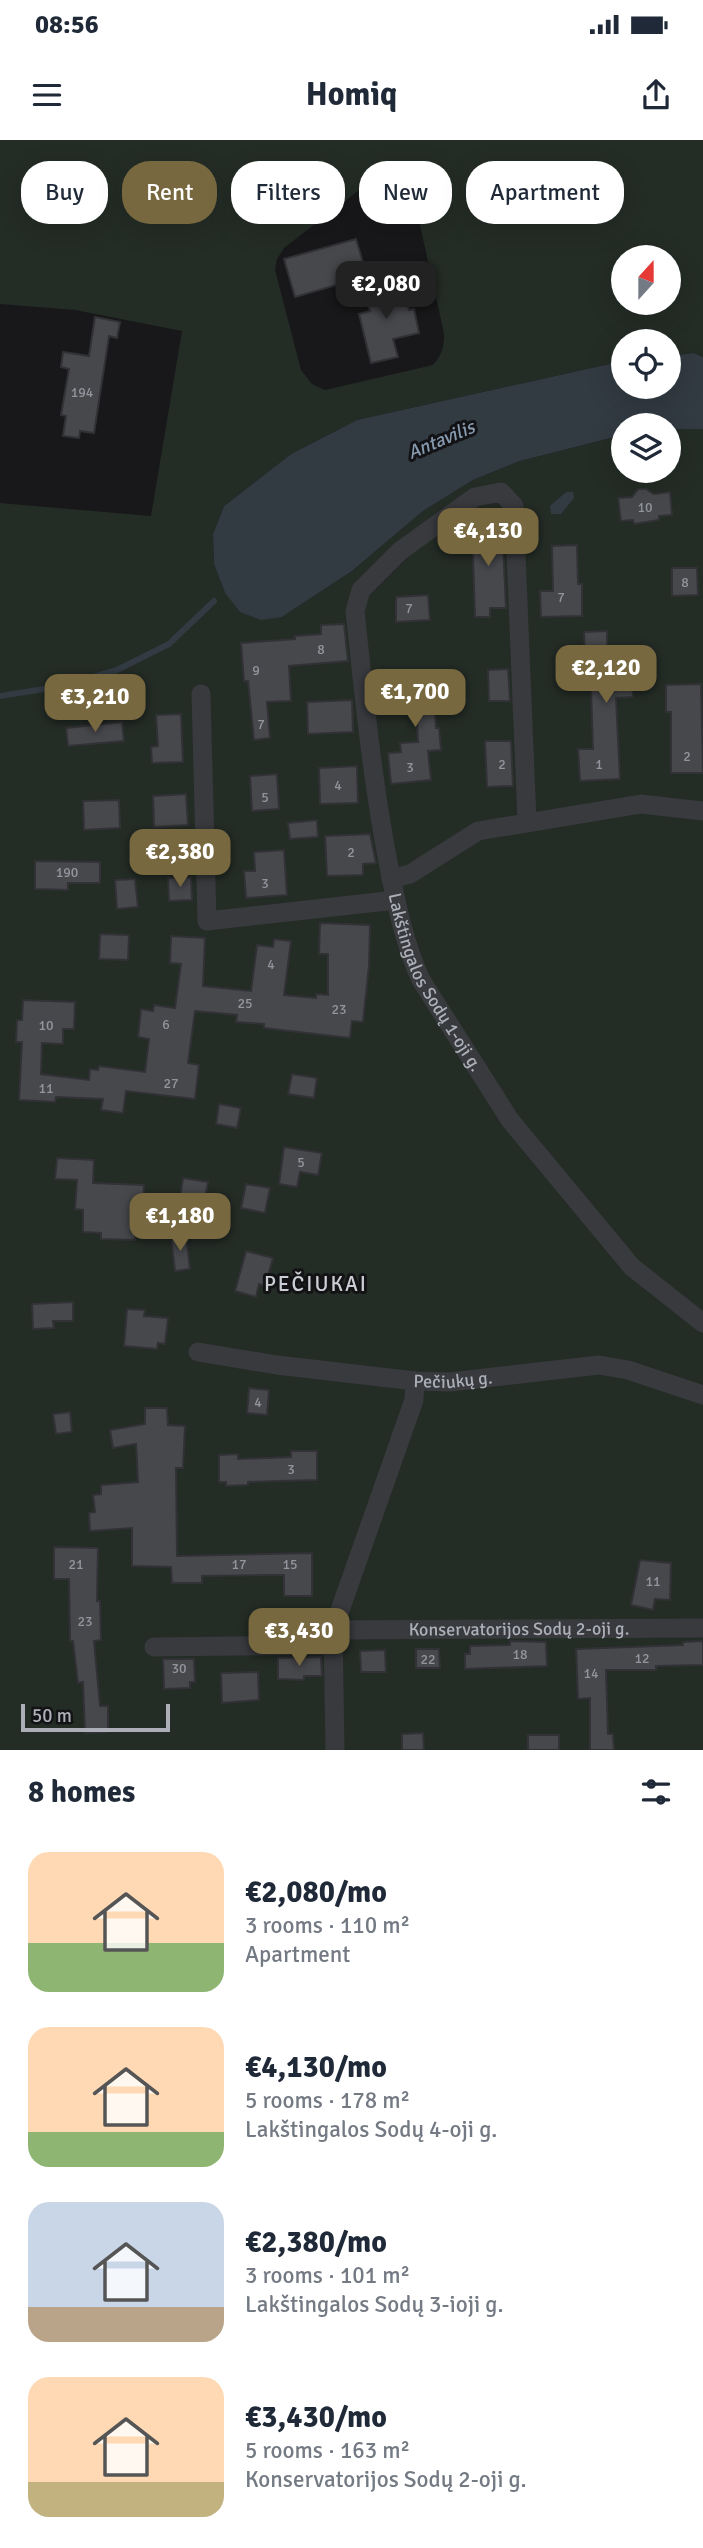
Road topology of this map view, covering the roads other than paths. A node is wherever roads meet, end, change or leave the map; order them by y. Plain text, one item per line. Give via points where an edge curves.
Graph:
1 (201, 694) dead end
2 (703, 811) edge
3 (527, 821) junction
4 (391, 879) junction
5 (396, 900) junction
6 (703, 1324) edge
7 (198, 1352) dead end
8 (415, 1381) junction
9 (703, 1395) edge
10 (703, 1628) edge
11 (333, 1637) junction
12 (154, 1647) dead end
13 (335, 1750) edge

1 - 5 street via 207,921
2 - 3 street, Lakštingalos Sodų 1-oji g. via 641,804
3 - 4 street, Lakštingalos Sodų 1-oji g. via 478,831 410,874
3 - 4 street via 514,506 501,492 475,497 400,551 369,579 356,601 377,805
4 - 5 street, Lakštingalos Sodų 1-oji g.
5 - 6 street, Lakštingalos Sodų 1-oji g. via 421,980 510,1120 632,1267
7 - 8 street, Pečiukų g.
8 - 9 street, Pečiukų g. via 450,1382 599,1365
8 - 11 street via 414,1400
10 - 11 street, Konservatorijos Sodų 2-oji g.
11 - 12 street, Konservatorijos Sodų 2-oji g.
11 - 13 street

